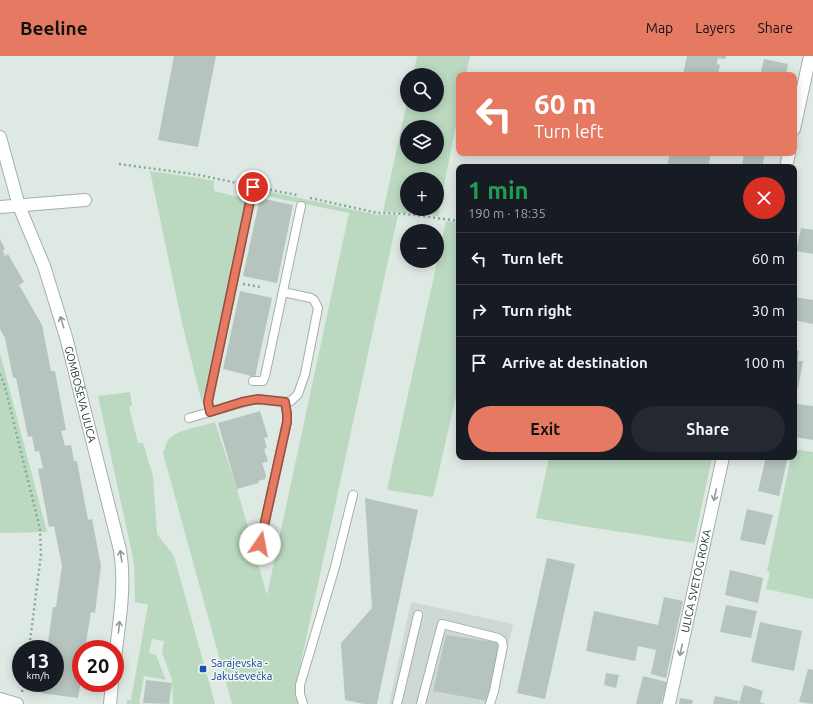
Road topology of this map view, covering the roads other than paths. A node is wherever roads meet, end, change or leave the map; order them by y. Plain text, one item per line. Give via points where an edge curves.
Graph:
1 (810, 56) edge
2 (797, 115) edge
3 (0, 137) edge
4 (253, 187) road end
5 (85, 200) dead end
6 (19, 206) junction
7 (302, 206) dead end
8 (0, 207) edge
9 (283, 292) junction
10 (252, 381) dead end
11 (285, 402) junction
12 (210, 412) junction
13 (189, 418) dead end
14 (722, 460) edge
15 (353, 495) dead end
16 (260, 544) dead end
17 (418, 615) dead end
18 (117, 640) edge
19 (111, 692) edge
20 (0, 699) edge
21 (17, 704) edge
22 (110, 704) edge
23 (303, 704) edge
24 (397, 704) edge
25 (421, 704) edge
26 (490, 704) edge
27 (670, 704) edge

1 - 2 street
3 - 6 street, GOMBOŠEVA ULICA
4 - 12 lane via 209,396
5 - 6 street
6 - 8 street
18 -> 6 street, GOMBOŠEVA ULICA via 123,582 120,550 64,330 44,266
7 - 9 lane
9 - 10 lane via 265,376 263,381
9 - 11 lane via 311,298 318,308 301,389 295,398
11 - 12 lane via 258,399
11 - 16 lane via 287,422
12 - 13 lane
14 -> 27 street, ULICA SVETOG ROKA
15 - 23 lane via 335,567 300,685
17 - 24 lane
19 - 22 street
20 - 21 street
25 - 26 lane via 442,624 502,641

